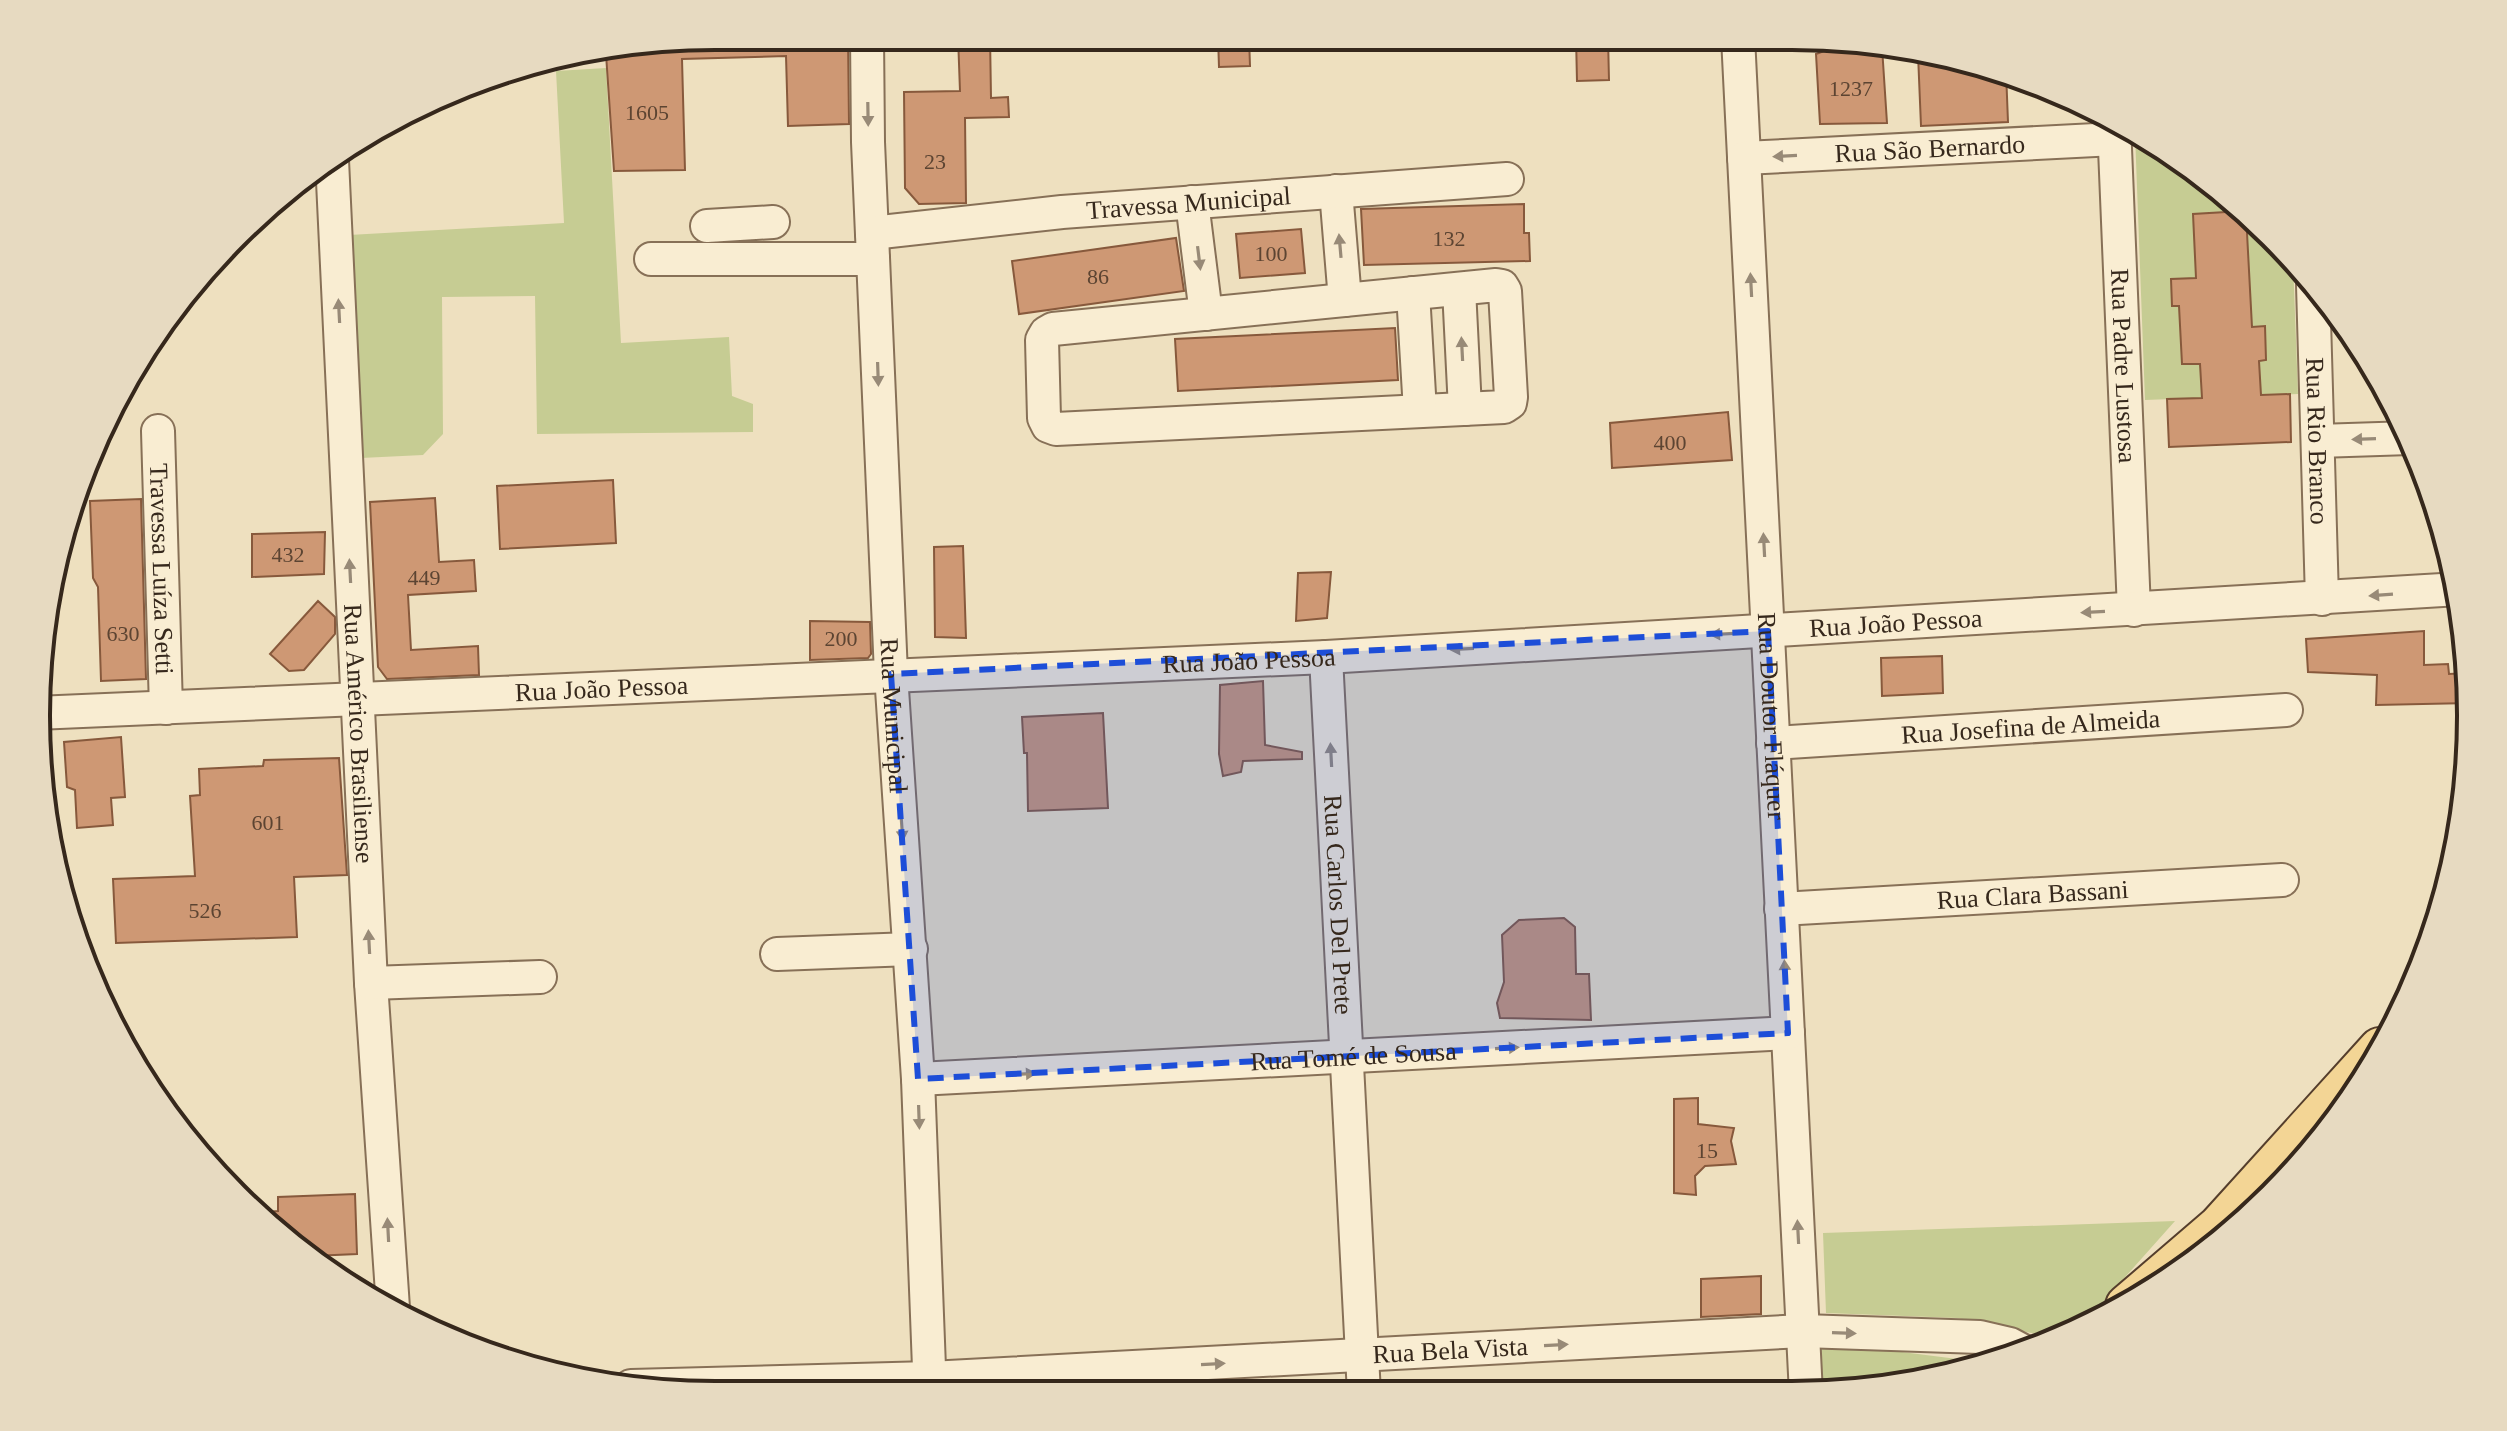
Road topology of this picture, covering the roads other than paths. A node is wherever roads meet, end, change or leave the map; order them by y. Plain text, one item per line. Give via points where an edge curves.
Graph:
1 (867, 50) edge
2 (1739, 50) edge
3 (2110, 131) edge
4 (2115, 134) edge
5 (1744, 158) junction
6 (333, 172) edge
7 (1507, 179) dead end
8 (1336, 191) junction
9 (1192, 202) junction
10 (773, 222) dead end
11 (707, 226) dead end
12 (872, 246) junction
13 (651, 259) dead end
14 (1459, 289) junction
15 (1413, 293) junction
16 (1345, 300) junction
17 (2314, 303) edge
18 (1206, 314) junction
19 (1465, 409) junction
20 (1420, 411) junction
21 (158, 431) dead end
22 (2396, 438) edge
23 (2318, 441) junction
24 (2445, 590) edge
25 (2322, 599) junction
26 (2134, 610) junction
27 (1768, 631) junction
28 (1326, 657) junction
29 (891, 674) junction
30 (357, 700) junction
31 (166, 708) junction
32 (2286, 710) dead end
33 (50, 712) edge
34 (1773, 743) junction
35 (2282, 880) dead end
36 (1781, 909) junction
37 (911, 949) junction
38 (777, 954) dead end
39 (540, 977) dead end
40 (371, 983) junction
41 (1788, 1033) junction
42 (1346, 1057) junction
43 (918, 1079) junction
44 (2335, 1098) edge
45 (2226, 1219) edge
46 (392, 1297) edge
47 (1803, 1331) junction
48 (2010, 1344) edge
49 (1362, 1356) junction
50 (930, 1381) edge
51 (1002, 1381) edge
52 (1363, 1381) edge
53 (1805, 1381) edge

1 -> 12 street, Rua Municipal
2 - 5 street, Rua Doutor Fláquer
3 -> 5 street, Rua São Bernardo
4 - 26 street, Rua Padre Lustosa
27 -> 5 street, Rua Doutor Fláquer
30 -> 6 street, Rua Américo Brasiliense
7 - 8 street, Travessa Municipal
8 - 9 street, Travessa Municipal
16 -> 8 street
9 - 12 street, Travessa Municipal via 1062,212
9 -> 18 street
10 - 11 street
12 - 13 street, Travessa Municipal
12 -> 29 street, Rua Municipal
14 - 15 street
19 -> 14 street
14 - 19 street via 1496,285 1505,291 1511,397 1504,407
15 - 16 street
15 - 20 street
16 - 18 street
17 - 23 street, Rua Rio Branco
18 - 20 street via 1046,333 1042,340 1048,426
19 - 20 street
21 - 31 street, Travessa Luíza Setti
22 -> 23 street
23 - 25 street, Rua Rio Branco
24 -> 25 street, Rua João Pessoa
25 - 26 street, Rua João Pessoa
26 -> 27 street, Rua João Pessoa
27 -> 28 street, Rua João Pessoa
27 - 34 street, Rua Doutor Fláquer
28 - 29 street, Rua João Pessoa
42 -> 28 street, Rua Carlos Del Prete
29 - 30 street, Rua João Pessoa
29 -> 37 street, Rua Municipal
30 - 31 street, Rua João Pessoa
40 -> 30 street, Rua Américo Brasiliense
31 - 33 street, Rua João Pessoa
32 - 34 street, Rua Josefina de Almeida
34 - 36 street, Rua Doutor Fláquer
35 - 36 street, Rua Clara Bassani
41 -> 36 street, Rua Doutor Fláquer
37 - 38 street
37 - 43 street, Rua Municipal
39 - 40 street
46 -> 40 street, Rua Américo Brasiliense
42 -> 41 street, Rua Tomé de Sousa
47 -> 41 street, Rua Doutor Fláquer
43 -> 42 street, Rua Tomé de Sousa
42 - 49 street, Rua Carlos Del Prete
43 -> 50 street, Rua Municipal
44 - 45 main road
47 -> 48 street, Rua Bela Vista via 1980,1337
49 -> 47 street, Rua Bela Vista
47 - 53 street, Rua Doutor Fláquer
51 -> 49 street, Rua Bela Vista
49 - 52 street, Rua Carlos Del Prete

